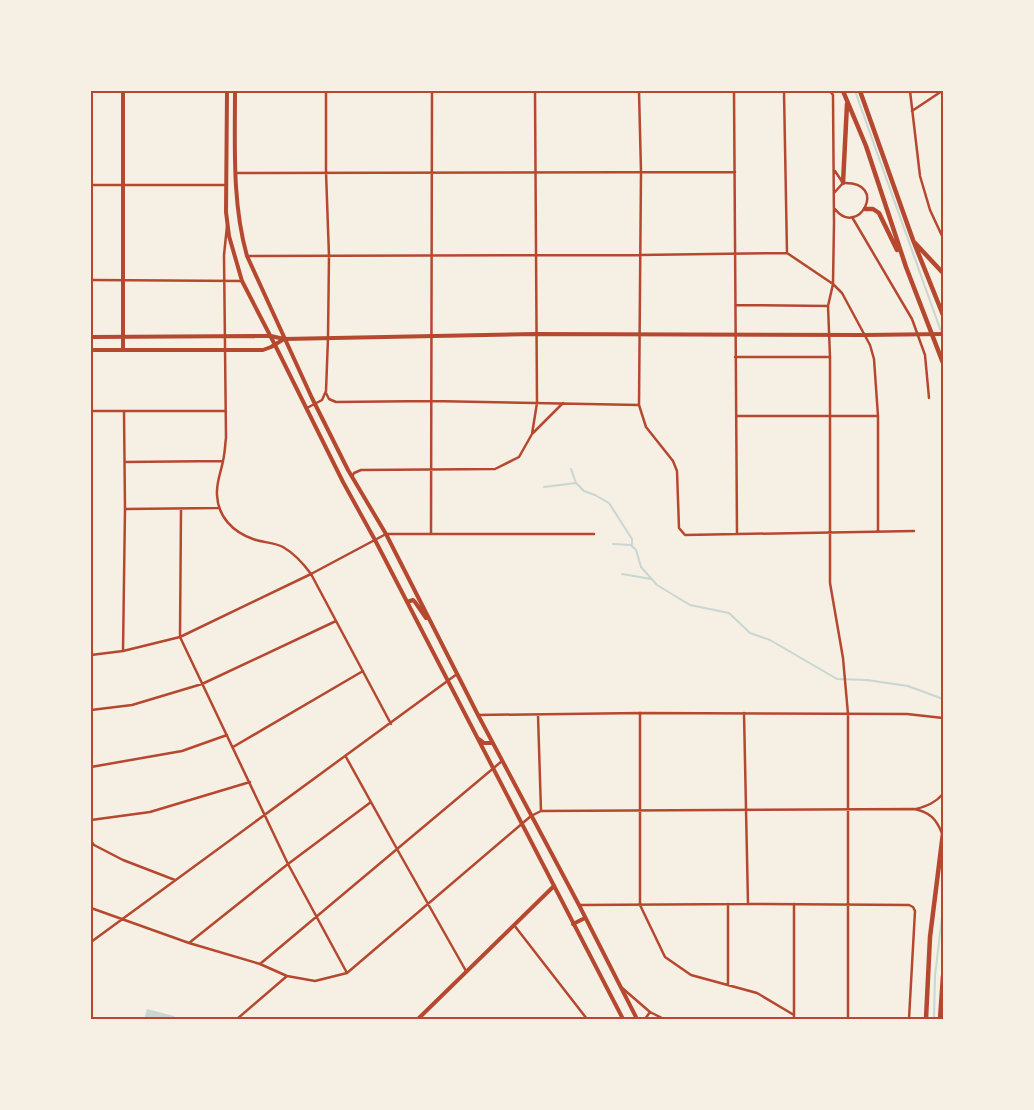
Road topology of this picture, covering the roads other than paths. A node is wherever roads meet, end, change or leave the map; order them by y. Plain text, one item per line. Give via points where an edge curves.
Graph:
1 (123, 91) edge
2 (227, 91) edge
3 (235, 91) edge
4 (326, 91) edge
5 (432, 91) edge
6 (535, 91) edge
7 (639, 91) edge
8 (728, 91) edge
9 (734, 91) edge
10 (829, 91) edge
11 (843, 91) edge
12 (860, 91) edge
13 (910, 91) edge
14 (942, 91) edge
15 (784, 92) edge
16 (847, 103) junction
17 (912, 111) junction
18 (834, 170) junction
19 (326, 172) junction
20 (432, 172) junction
21 (535, 172) junction
22 (641, 172) junction
23 (735, 172) junction
24 (236, 173) junction
25 (843, 183) junction
26 (91, 185) edge
27 (123, 185) junction
28 (225, 185) junction
29 (833, 194) junction
30 (834, 208) junction
31 (865, 209) junction
32 (841, 215) junction
33 (852, 217) junction
34 (834, 223) junction
35 (227, 224) junction
36 (943, 238) edge
37 (913, 240) junction
38 (788, 253) junction
39 (736, 254) junction
40 (431, 255) junction
41 (640, 255) junction
42 (247, 256) junction
43 (329, 256) junction
44 (536, 256) junction
45 (906, 267) junction
46 (943, 273) edge
47 (91, 280) edge
48 (123, 281) junction
49 (242, 281) junction
50 (224, 282) junction
51 (833, 284) junction
52 (736, 305) junction
53 (828, 306) junction
54 (943, 315) edge
55 (536, 334) junction
56 (640, 334) junction
57 (943, 334) edge
58 (736, 335) junction
59 (830, 335) junction
60 (865, 335) junction
61 (225, 336) junction
62 (271, 336) junction
63 (91, 337) edge
64 (123, 337) junction
65 (431, 337) junction
66 (328, 338) junction
67 (284, 339) junction
68 (275, 345) junction
69 (225, 349) junction
70 (91, 350) edge
71 (123, 350) junction
72 (735, 357) junction
73 (830, 357) junction
74 (943, 363) edge
75 (326, 391) junction
76 (929, 398) dead end
77 (431, 401) junction
78 (537, 403) junction
79 (563, 403) junction
80 (315, 404) junction
81 (639, 404) junction
82 (306, 409) junction
83 (226, 411) junction
84 (91, 412) edge
85 (124, 412) junction
86 (736, 416) junction
87 (830, 416) junction
88 (878, 416) junction
89 (532, 434) junction
90 (223, 461) junction
91 (125, 462) junction
92 (431, 469) junction
93 (348, 470) junction
94 (339, 474) junction
95 (352, 476) junction
96 (343, 482) junction
97 (181, 508) junction
98 (218, 508) junction
99 (125, 509) junction
100 (878, 531) junction
101 (914, 531) dead end
102 (830, 532) junction
103 (386, 534) junction
104 (431, 534) junction
105 (594, 534) dead end
106 (737, 534) junction
107 (375, 540) junction
108 (311, 574) junction
109 (407, 602) junction
110 (336, 621) junction
111 (432, 625) junction
112 (180, 638) junction
113 (122, 651) junction
114 (91, 655) edge
115 (363, 672) junction
116 (457, 674) junction
117 (448, 682) junction
118 (202, 684) junction
119 (91, 710) edge
120 (640, 713) junction
121 (744, 713) junction
122 (848, 714) junction
123 (478, 715) junction
124 (538, 715) junction
125 (943, 718) edge
126 (391, 724) junction
127 (475, 733) junction
128 (227, 735) junction
129 (492, 742) junction
130 (233, 747) junction
131 (346, 756) junction
132 (502, 761) junction
133 (91, 767) edge
134 (493, 768) junction
135 (250, 782) junction
136 (943, 794) edge
137 (371, 802) junction
138 (848, 809) junction
139 (914, 809) junction
140 (640, 810) junction
141 (541, 811) junction
142 (747, 811) junction
143 (265, 815) junction
144 (531, 816) junction
145 (91, 820) edge
146 (523, 824) junction
147 (943, 834) edge
148 (91, 841) edge
149 (547, 845) junction
150 (397, 850) junction
151 (536, 850) junction
152 (288, 864) junction
153 (176, 880) junction
154 (554, 886) junction
155 (428, 904) junction
156 (728, 904) junction
157 (748, 904) junction
158 (794, 904) junction
159 (848, 904) junction
160 (640, 905) junction
161 (579, 906) junction
162 (91, 908) edge
163 (316, 917) junction
164 (585, 918) junction
165 (122, 920) junction
166 (573, 924) junction
167 (514, 925) junction
168 (91, 942) edge
169 (189, 943) junction
170 (260, 964) junction
171 (466, 971) junction
172 (347, 973) junction
173 (287, 976) junction
174 (943, 976) edge
175 (619, 985) junction
176 (728, 985) junction
177 (650, 1012) junction
178 (794, 1017) edge
179 (237, 1019) edge
180 (418, 1019) edge
181 (587, 1019) edge
182 (623, 1019) edge
183 (636, 1019) edge
184 (645, 1019) edge
185 (664, 1019) edge
186 (848, 1019) edge
187 (909, 1019) edge
188 (926, 1019) edge
189 (940, 1019) edge

1 - 27 main road
2 - 28 main road
3 - 24 main road
4 - 19 street
5 - 20 street
6 - 21 street
7 - 22 street
8 - 9 street
9 - 15 street
9 - 23 street
10 - 15 street
10 - 18 street via 834,95
11 - 16 highway
12 - 37 highway
13 - 17 street
14 - 17 street
15 - 38 street
16 - 25 highway
16 - 45 highway via 866,146
17 - 36 street via 920,176
18 - 25 street
18 - 29 street
19 - 20 street
19 - 24 street
19 - 43 street
20 - 21 street
20 - 40 street
21 - 22 street
21 - 44 street
22 - 23 street
22 - 41 street
23 - 39 street
24 - 42 main road via 242,241
25 - 29 street
25 - 31 street via 862,186 867,198
26 - 27 street
27 - 28 street
27 - 48 main road
28 - 35 main road
29 - 30 street
30 - 32 street
30 - 34 street
31 - 33 street
31 - 45 highway via 879,213
32 - 33 street
32 - 34 street
33 - 76 street via 912,319 925,355
34 - 51 street
35 - 49 main road
35 - 50 street
37 - 46 highway
37 - 54 highway
38 - 39 street
38 - 51 street
39 - 41 street
39 - 52 street
40 - 43 street
40 - 44 street
40 - 65 street
41 - 44 street
41 - 56 street
42 - 43 street
42 - 67 main road
43 - 66 street
44 - 55 street
45 - 74 highway
47 - 48 street
48 - 50 street
48 - 64 main road
49 - 50 street
49 - 62 main road
50 - 61 street
51 - 53 street
51 - 60 street via 842,293
52 - 53 street
52 - 58 street
53 - 59 street
55 - 56 main road
55 - 65 main road
55 - 78 street
56 - 58 main road
56 - 81 street
57 - 60 main road
58 - 59 main road
58 - 72 street
59 - 60 main road
59 - 73 street
60 - 88 street via 874,359
61 - 62 main road
61 - 64 main road
61 - 69 street
62 - 67 main road
62 - 68 main road
63 - 64 main road
64 - 71 main road
65 - 66 main road
65 - 77 street
66 - 67 main road
66 - 75 street
67 - 68 main road
67 - 80 main road
68 - 69 main road via 263,350
68 - 82 main road
69 - 71 main road
69 - 83 street
70 - 71 main road
72 - 73 street
72 - 86 street
73 - 87 street
75 - 77 street via 329,399 336,402
75 - 80 street via 322,400
77 - 78 street
77 - 92 street
78 - 79 street
78 - 89 street
79 - 81 street
79 - 89 street
80 - 82 street
80 - 93 main road
81 - 106 street via 646,426 677,471 679,528 685,535
82 - 94 main road
83 - 85 street
83 - 90 street
84 - 85 street
85 - 91 street
86 - 87 street
86 - 106 street
87 - 88 street
87 - 102 street
88 - 100 street
89 - 92 street via 519,457 496,469
90 - 91 street
90 - 98 street via 217,492
91 - 99 street
92 - 95 street via 361,470
92 - 104 street
93 - 94 main road
93 - 95 main road
94 - 96 main road
95 - 96 main road
95 - 103 main road
96 - 107 main road
97 - 98 street
97 - 99 street
97 - 112 street
98 - 108 street via 237,531 254,540 282,546 300,559
99 - 113 street
100 - 101 street
100 - 102 street
102 - 106 street
102 - 122 street via 830,583
103 - 104 street
103 - 107 street
103 - 111 main road
104 - 105 street
107 - 108 street
107 - 109 main road
108 - 110 street
108 - 112 street
109 - 111 main road via 413,600
109 - 117 main road
110 - 115 street
110 - 118 street
111 - 116 main road
112 - 113 street
112 - 118 street
113 - 114 street
115 - 126 street
115 - 130 street
116 - 117 street
116 - 123 main road
117 - 126 street
117 - 127 main road
118 - 119 street via 132,705
118 - 128 street
120 - 121 street
120 - 124 street
120 - 140 street
121 - 122 street
121 - 142 street
122 - 125 street
122 - 138 street
123 - 124 street
123 - 129 main road
124 - 141 street
126 - 131 street
127 - 129 main road via 484,743
127 - 134 main road
128 - 130 street
128 - 133 street via 182,751
129 - 132 main road
130 - 135 street
131 - 137 street
131 - 143 street
132 - 134 street
132 - 144 main road
134 - 146 main road
134 - 150 street
135 - 143 street
135 - 145 street via 150,812
136 - 139 street via 927,806
137 - 150 street
137 - 152 street
138 - 139 street
138 - 142 street
138 - 159 street
139 - 147 street via 929,813
140 - 141 street
140 - 142 street
140 - 160 street
141 - 144 street
142 - 157 street
143 - 152 street
143 - 153 street
144 - 146 street
144 - 149 main road
146 - 151 main road
146 - 155 street
147 - 188 highway via 930,937
148 - 153 street via 123,860
149 - 151 main road
149 - 161 main road
150 - 155 street
150 - 163 street
151 - 154 main road
152 - 163 street
152 - 169 street
153 - 165 street
154 - 166 main road
154 - 167 main road
155 - 171 street
155 - 172 street
156 - 157 street
156 - 160 street
156 - 176 street
157 - 158 street
158 - 159 street
158 - 178 street
159 - 186 street
159 - 187 street via 913,907
160 - 161 street
160 - 176 street via 665,957 691,975
161 - 164 main road
162 - 165 street
163 - 170 street
163 - 172 street
164 - 166 main road
164 - 175 main road
165 - 168 street
165 - 169 street
166 - 182 main road
167 - 171 main road
167 - 181 street
169 - 170 street
170 - 173 street
171 - 180 main road
172 - 173 street via 315,981
173 - 179 street
174 - 189 highway
175 - 177 street
175 - 183 main road
176 - 178 street via 757,993
177 - 184 street
177 - 185 street

